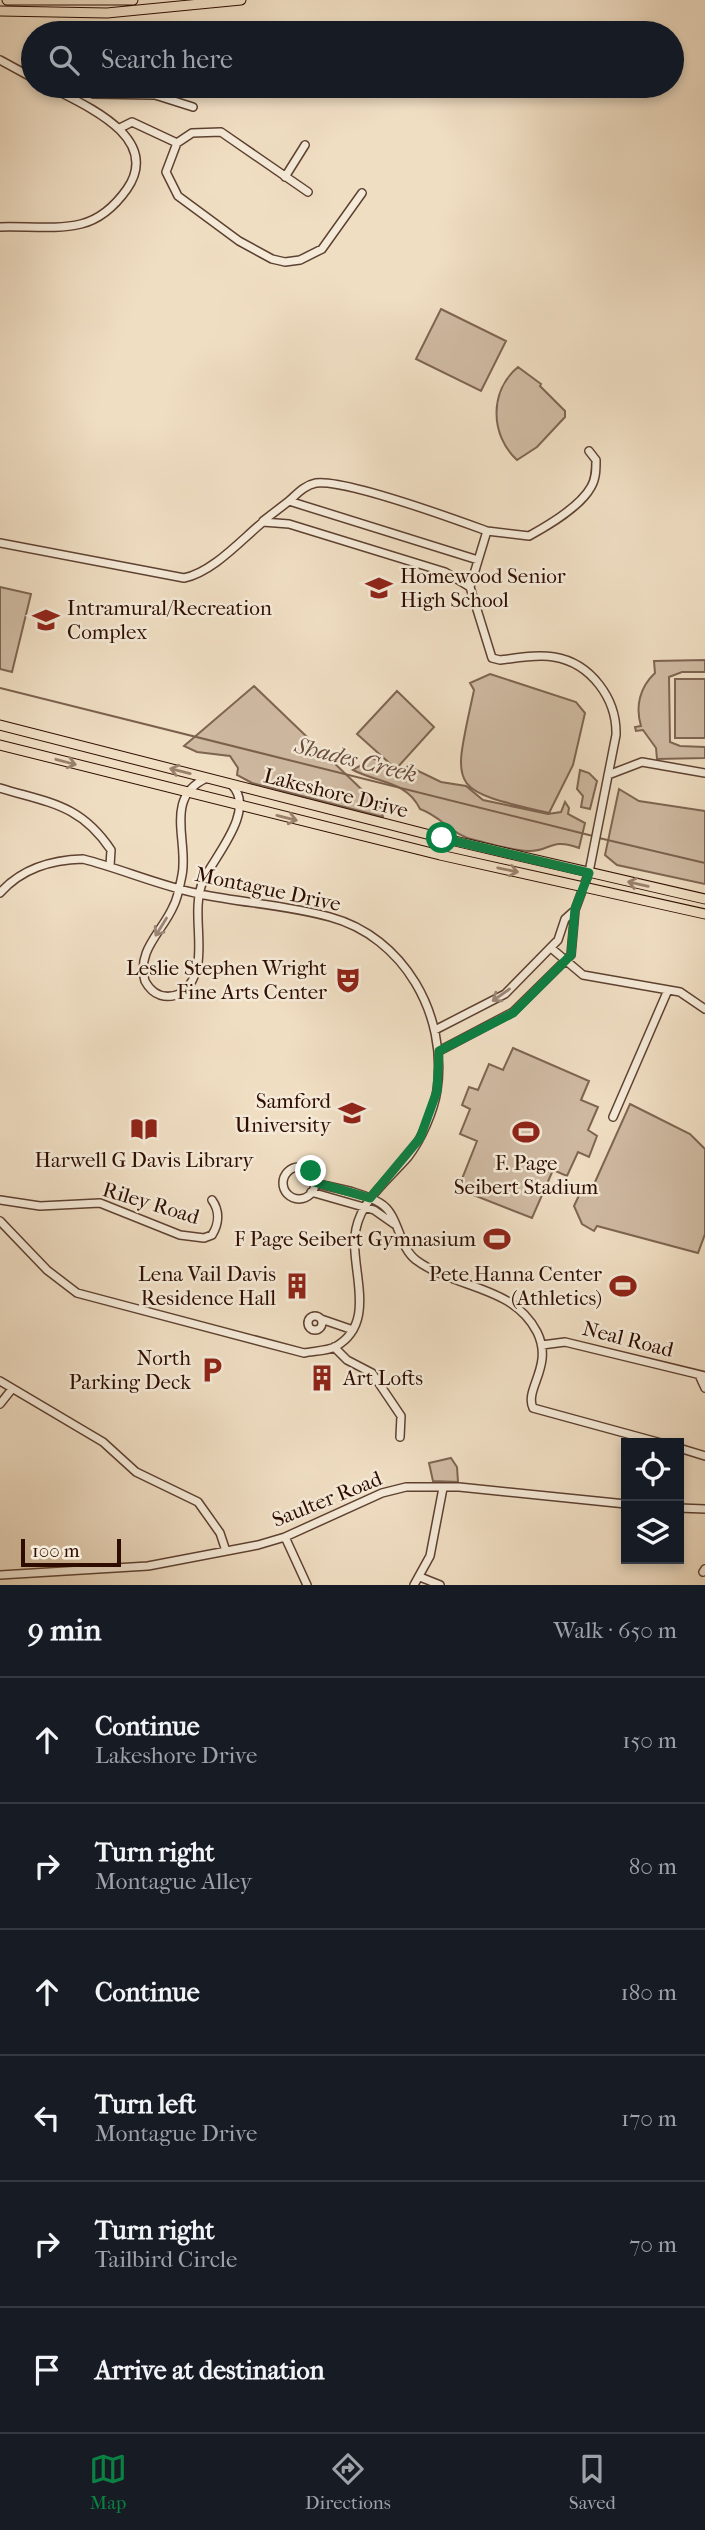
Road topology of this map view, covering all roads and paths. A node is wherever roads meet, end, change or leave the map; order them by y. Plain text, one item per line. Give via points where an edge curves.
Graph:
1 (6, 0) edge
2 (133, 0) edge
3 (241, 0) edge
4 (0, 11) edge
5 (0, 60) edge
6 (21, 71) edge
7 (69, 98) edge
8 (164, 98) edge
9 (193, 107) dead end
10 (120, 128) junction
11 (177, 143) junction
12 (305, 145) dead end
13 (285, 177) junction
14 (308, 192) dead end
15 (362, 193) dead end
16 (0, 227) edge
17 (589, 451) dead end
18 (289, 500) junction
19 (263, 522) junction
20 (487, 531) junction
21 (0, 544) edge
22 (478, 560) junction
23 (470, 587) junction
24 (0, 725) edge
25 (0, 745) edge
26 (705, 773) edge
27 (207, 778) junction
28 (608, 778) junction
29 (232, 785) junction
30 (0, 788) edge
31 (188, 794) junction
32 (239, 806) junction
33 (110, 866) junction
34 (589, 873) junction
35 (582, 886) junction
36 (179, 888) junction
37 (0, 893) edge
38 (199, 894) junction
39 (705, 899) edge
40 (575, 909) junction
41 (705, 914) edge
42 (558, 940) junction
43 (571, 945) junction
44 (551, 948) junction
45 (566, 962) junction
46 (668, 990) junction
47 (705, 1009) edge
48 (435, 1030) junction
49 (439, 1051) junction
50 (613, 1117) dead end
51 (314, 1182) junction
52 (311, 1192) junction
53 (370, 1198) junction
54 (0, 1200) edge
55 (212, 1200) dead end
56 (365, 1207) junction
57 (0, 1221) edge
58 (394, 1224) junction
59 (319, 1318) junction
60 (332, 1324) junction
61 (319, 1329) junction
62 (353, 1330) junction
63 (542, 1345) junction
64 (334, 1348) junction
65 (702, 1376) edge
66 (0, 1381) edge
67 (705, 1388) edge
68 (12, 1389) junction
69 (0, 1404) edge
70 (400, 1437) dead end
71 (643, 1438) edge
72 (684, 1450) edge
73 (705, 1456) edge
74 (443, 1488) junction
75 (621, 1504) edge
76 (684, 1508) edge
77 (705, 1509) edge
78 (285, 1537) junction
79 (226, 1551) junction
80 (0, 1575) edge
81 (420, 1577) junction
82 (307, 1585) edge
83 (414, 1585) edge
84 (440, 1585) edge

1 - 2 main road
3 - 4 main road via 107,13
5 - 6 street
7 - 10 street
8 - 9 street
10 - 11 street via 132,122
10 - 16 street via 131,144 136,166 132,182 100,217 79,224
11 - 13 street via 192,134 221,132
11 - 15 street via 166,172 178,196 272,259 300,260 322,249
12 - 13 street
13 - 14 street
17 - 20 street via 596,460 593,483 574,504 529,536
18 - 19 street
18 - 20 street via 316,484 350,487
18 - 22 street
19 - 21 street via 214,562 184,578
19 - 23 street via 289,524 432,568
20 - 22 street
22 - 23 street
23 - 28 street via 492,658 555,657 587,672 605,691 617,725
27 -> 24 main road, Lakeshore Drive
25 -> 31 main road, Lakeshore Drive
26 - 28 street via 642,762
27 - 29 main road, Lakeshore Drive
27 - 31 street
28 - 34 street
29 - 32 street
29 - 34 main road, Lakeshore Drive
30 - 33 street via 82,816 111,850
31 - 32 main road, Lakeshore Drive
31 - 36 street via 180,821 183,872
32 -> 35 main road, Lakeshore Drive
32 - 38 street via 229,838
33 - 36 street, Montague Drive
33 - 37 street, Montague Drive via 65,860 27,870
34 - 35 street
39 -> 34 main road, Lakeshore Drive
35 - 40 street
35 - 41 main road, Lakeshore Drive
36 - 38 street, Montague Drive
36 -> 38 street via 174,906 144,956 145,981 160,995 182,993 196,975
38 - 48 street, Montague Drive via 330,917 359,928 397,958 418,986
40 - 42 street via 565,919
40 - 43 street
42 - 43 street
42 - 44 street
43 - 45 street
44 - 45 street
44 -> 48 street via 502,996
45 - 46 street via 590,978
45 - 49 street via 513,1013
46 - 47 street via 684,993
46 - 50 street
48 - 49 street, Montague Drive
49 - 53 street, Montague Drive via 437,1091 420,1138
51 - 52 street
51 - 52 street via 310,1169 299,1165 284,1183 293,1201 303,1200
51 - 53 street
52 - 56 street
53 - 56 street, Montague Drive
53 - 58 street via 387,1209
54 - 55 street, Riley Road via 40,1206 100,1203 180,1235 204,1238 218,1226
56 - 58 street
56 - 62 street, Montague Drive via 355,1230 360,1309
57 - 64 street via 47,1270 77,1293 304,1353
58 - 63 street via 403,1244 420,1262 516,1305
59 - 60 street
59 - 61 street
59 - 61 street via 308,1322 312,1330
60 - 61 street
60 - 62 street
62 - 64 street
63 - 65 street, Neal Road via 565,1342
63 - 71 street via 541,1372 530,1395 533,1408
64 - 70 street via 372,1373 401,1416
65 - 67 street
66 - 68 street
68 - 69 street
68 - 79 street via 103,1442 136,1472 198,1502 220,1533
72 - 73 street
74 - 75 street, Saulter Road
74 - 78 street, Saulter Road via 406,1487 382,1493
74 - 81 street via 438,1529
76 - 77 street
78 - 79 street, Saulter Road
78 - 82 street
79 - 80 street, Saulter Road via 124,1569
81 - 83 street
81 - 84 street

